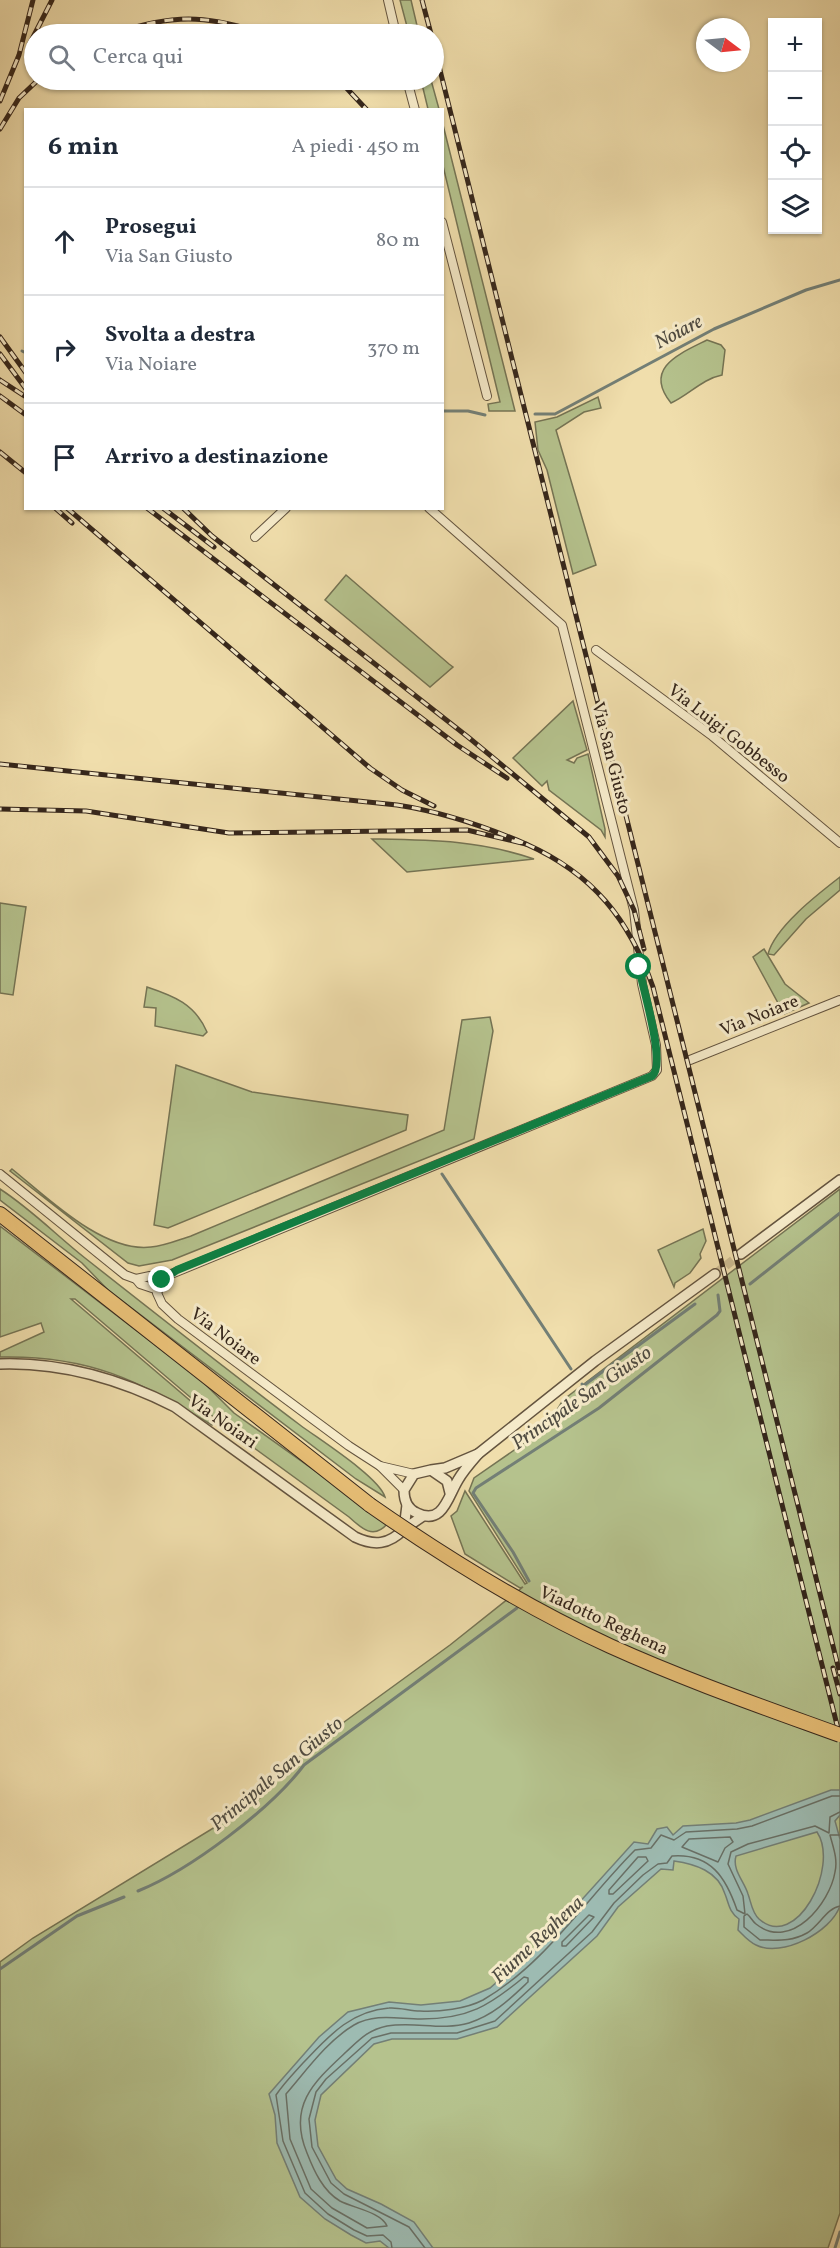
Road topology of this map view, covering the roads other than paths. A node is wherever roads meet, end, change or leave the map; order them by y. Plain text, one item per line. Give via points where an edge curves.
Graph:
1 (388, 0) edge
2 (394, 24) edge
3 (410, 90) edge
4 (414, 108) edge
5 (444, 230) edge
6 (487, 396) dead end
7 (284, 510) edge
8 (431, 510) edge
9 (255, 537) dead end
10 (596, 650) dead end
11 (840, 843) edge
12 (840, 1000) edge
13 (690, 1060) dead end
14 (0, 1174) edge
15 (840, 1180) edge
16 (0, 1214) edge
17 (741, 1254) tunnel mouth
18 (715, 1274) tunnel mouth
19 (136, 1279) junction
20 (162, 1280) junction
21 (158, 1290) junction
22 (0, 1364) edge
23 (478, 1454) junction
24 (380, 1466) junction
25 (431, 1470) junction
26 (414, 1474) junction
27 (404, 1490) junction
28 (450, 1493) junction
29 (407, 1505) junction
30 (423, 1516) junction
31 (404, 1530) junction
32 (840, 1735) edge

1 - 2 street
3 - 4 street
5 - 6 street
7 - 9 street
8 - 20 street, Via San Giusto via 562,626 634,910 642,984 656,1045 656,1073 177,1270
10 - 11 street, Via Luigi Gobbesso via 711,735
12 - 13 street, Via Noiare
14 - 19 street via 125,1275
15 - 17 street
16 - 32 highway, Viadotto Reghena, bridge via 370,1505 476,1575 561,1622 687,1678
18 - 23 street via 595,1361
19 - 20 street via 150,1276
19 - 21 street
20 - 21 street
21 - 24 street, Via Noiare via 162,1304 178,1319
22 - 31 street, Via Noiari via 50,1365 145,1392 175,1407 355,1537 383,1544
23 - 25 street
23 - 28 street
24 - 26 street, Via Noiare
24 - 27 street, Via Noiare
25 - 26 street
25 - 28 street via 447,1481
26 - 27 street
27 - 29 street
28 - 30 street via 441,1512
29 - 30 street
29 - 31 street
30 - 31 street, Via Noiari

